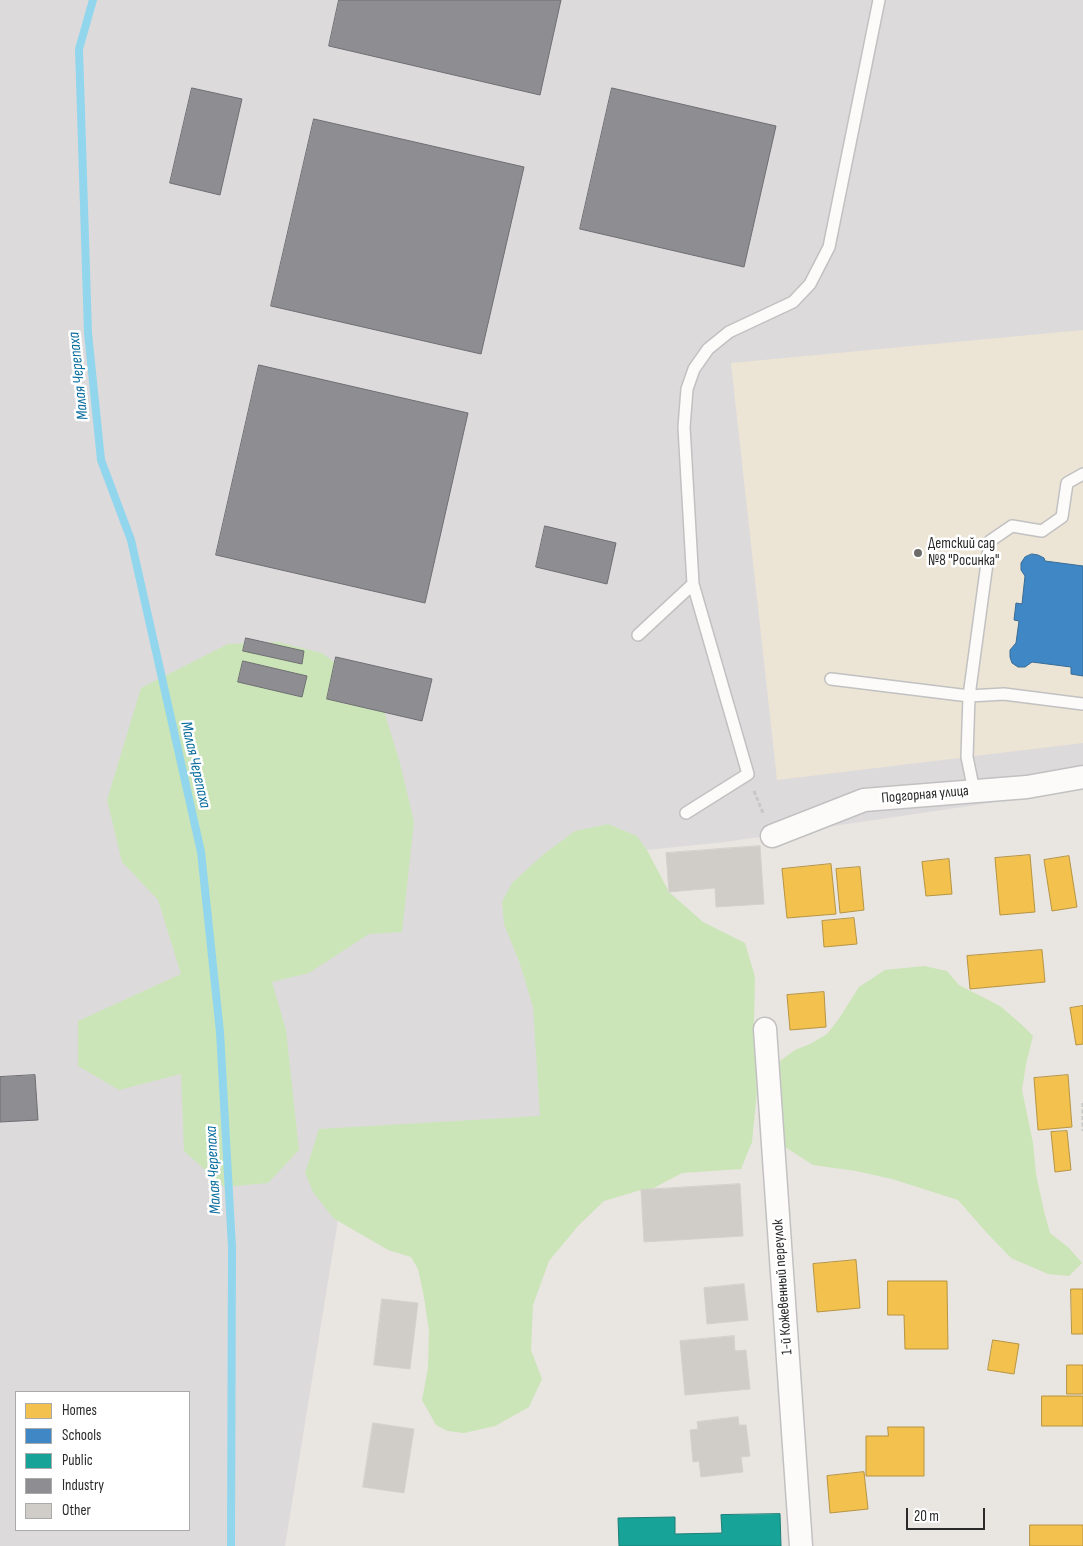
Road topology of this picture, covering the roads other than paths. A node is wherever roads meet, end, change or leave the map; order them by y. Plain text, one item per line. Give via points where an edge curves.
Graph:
1 (879, 0) edge
2 (1083, 474) edge
3 (693, 584) junction
4 (638, 635) dead end
5 (831, 679) dead end
6 (969, 696) junction
7 (1083, 704) edge
8 (1083, 777) edge
9 (974, 791) junction
10 (686, 812) dead end
11 (772, 836) road end
12 (765, 1028) dead end
13 (801, 1546) edge

1 - 3 lane via 829,247 810,284 793,302 729,332 708,349 694,369 687,389 684,427
2 - 6 lane via 1067,483 1062,517 1042,530 1012,526 990,541
3 - 4 lane
3 - 10 lane via 748,774
5 - 6 lane
6 - 7 lane via 1004,694
6 - 9 lane via 967,757
8 - 9 street, Подгорная улица via 1027,787
9 - 11 street, Подгорная улица via 864,800
12 - 13 street, 1-й Кожевенный переулок

